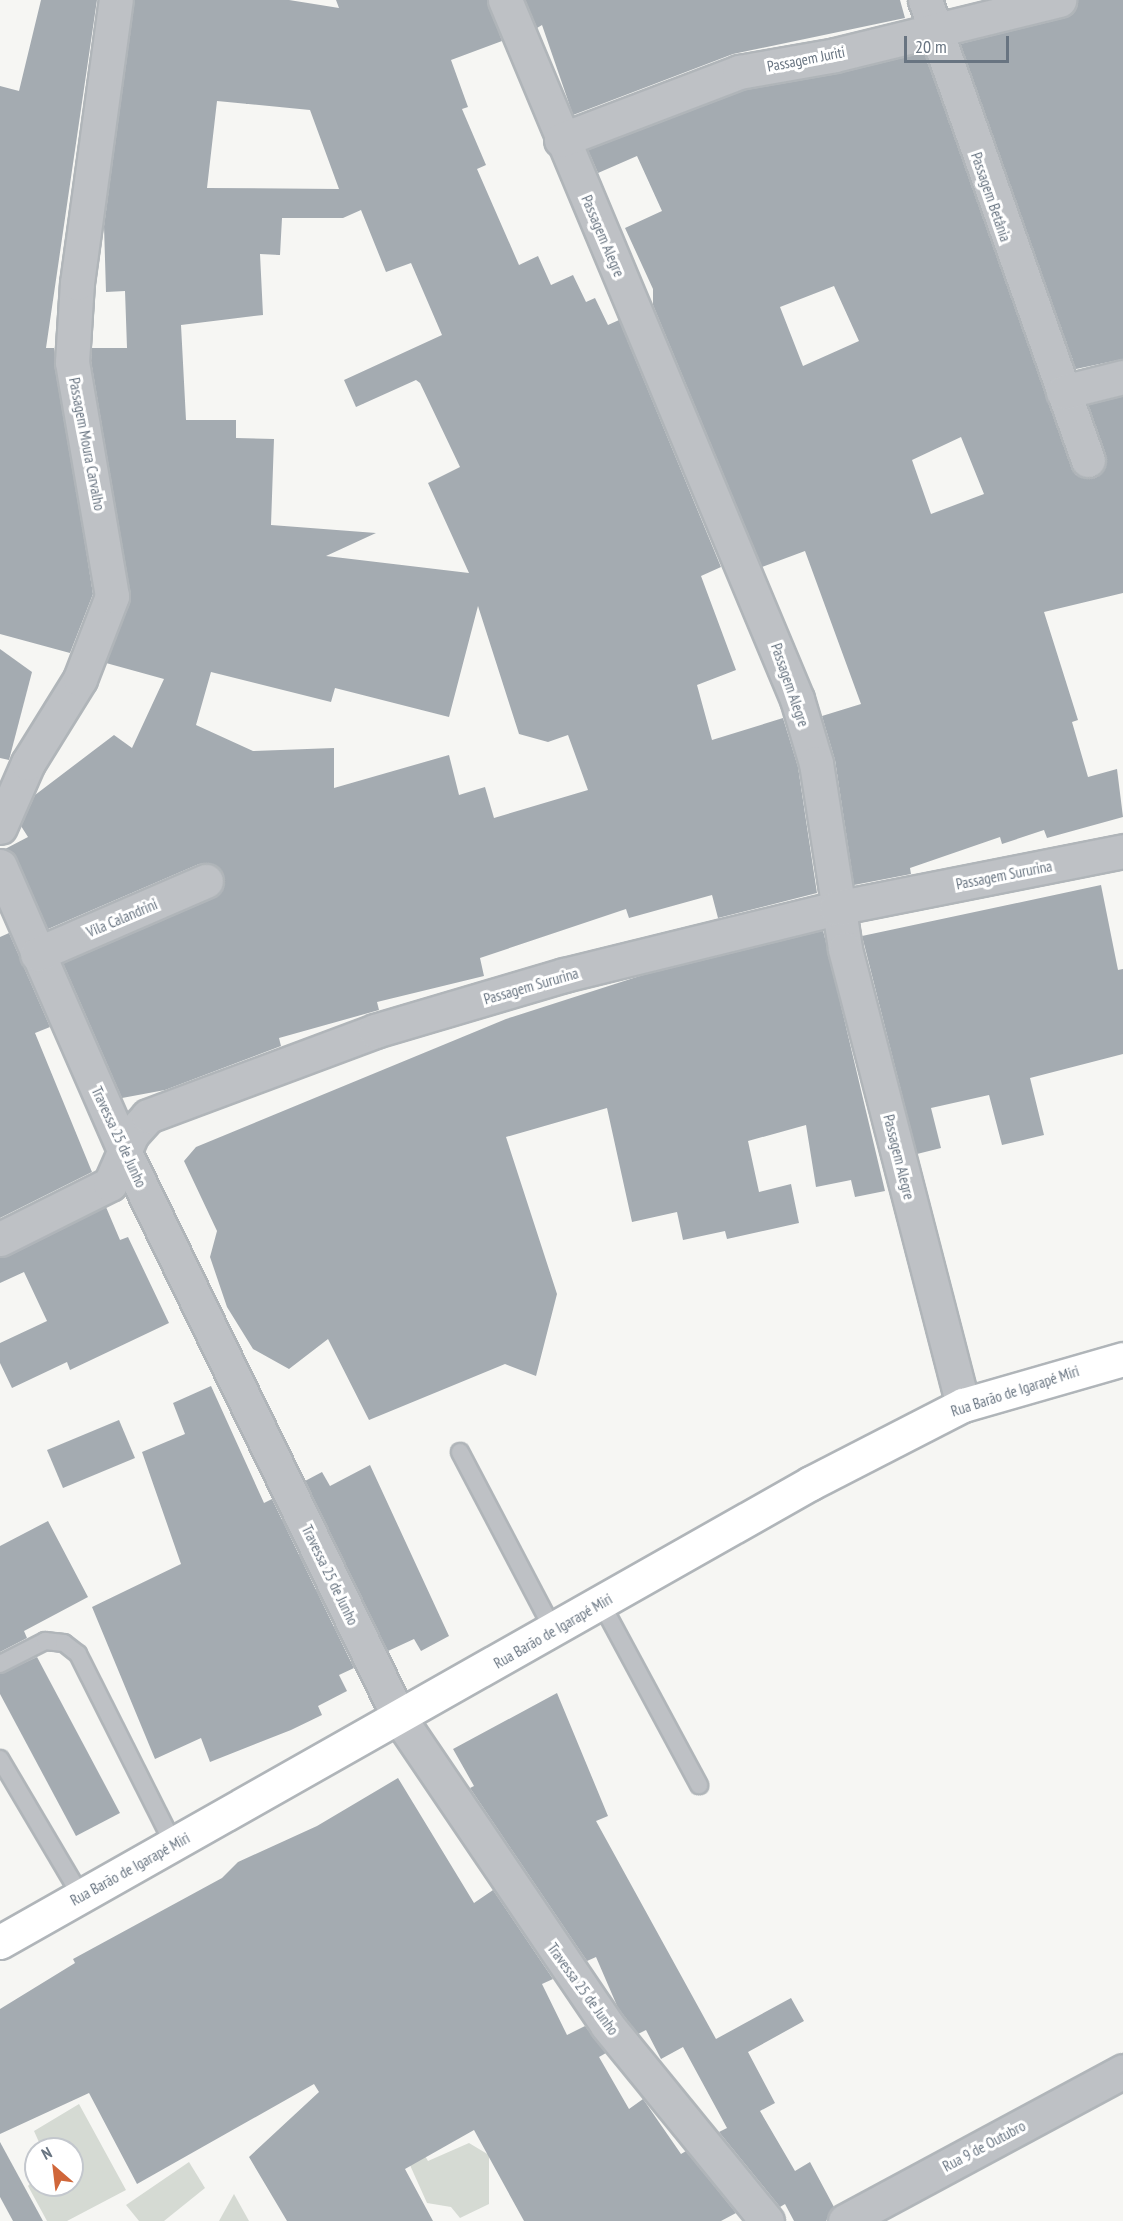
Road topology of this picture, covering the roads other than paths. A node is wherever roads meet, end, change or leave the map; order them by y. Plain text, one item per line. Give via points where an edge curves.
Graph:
1 (116, 0) edge
2 (505, 0) edge
3 (925, 0) edge
4 (1059, 0) edge
5 (936, 32) junction
6 (561, 140) junction
7 (1123, 377) edge
8 (1063, 392) junction
9 (1088, 460) dead end
10 (0, 827) edge
11 (1123, 851) edge
12 (0, 866) edge
13 (206, 881) dead end
14 (836, 908) junction
15 (37, 954) junction
16 (126, 1155) junction
17 (0, 1239) edge
18 (1123, 1359) edge
19 (963, 1405) junction
20 (460, 1452) dead end
21 (601, 1603) junction
22 (554, 1631) junction
23 (0, 1664) edge
24 (400, 1719) junction
25 (0, 1759) edge
26 (699, 1785) dead end
27 (174, 1845) junction
28 (81, 1896) junction
29 (0, 1942) edge
30 (1123, 2071) edge
31 (767, 2221) edge
32 (845, 2221) edge

1 - 10 street, Passagem Moura Carvalho via 77,283 72,362 112,596 80,679 28,763
2 - 6 street, Passagem Alegre
3 - 5 street, Passagem Betânia
4 - 5 street, Passagem Juriti
5 - 6 street, Passagem Juriti via 739,72
5 - 8 street, Passagem Betânia
6 - 14 street, Passagem Alegre via 762,606 797,699 816,763
7 - 8 street
8 - 9 street, Passagem Betânia
11 - 14 street, Passagem Sururina
12 - 15 street, Travessa 25 de Junho
13 - 15 street, Vila Calandrini
14 - 16 street, Passagem Sururina via 564,975 375,1031 148,1116 132,1134
14 - 19 street, Passagem Alegre
15 - 16 street, Travessa 25 de Junho
16 - 17 street, Passagem Sururina via 110,1184
16 - 24 street, Travessa 25 de Junho
18 - 19 main road, Rua Barão de Igarapé Miri
19 - 21 main road, Rua Barão de Igarapé Miri via 812,1483
20 - 22 lane
21 - 22 main road, Rua Barão de Igarapé Miri
21 - 26 lane
22 - 24 main road, Rua Barão de Igarapé Miri
23 - 27 lane via 45,1641 63,1643 78,1654
24 - 27 main road, Rua Barão de Igarapé Miri
24 - 31 street, Travessa 25 de Junho via 607,2025
25 - 28 lane
27 - 28 main road, Rua Barão de Igarapé Miri
28 - 29 main road, Rua Barão de Igarapé Miri
30 - 32 street, Rua 9 de Outubro

